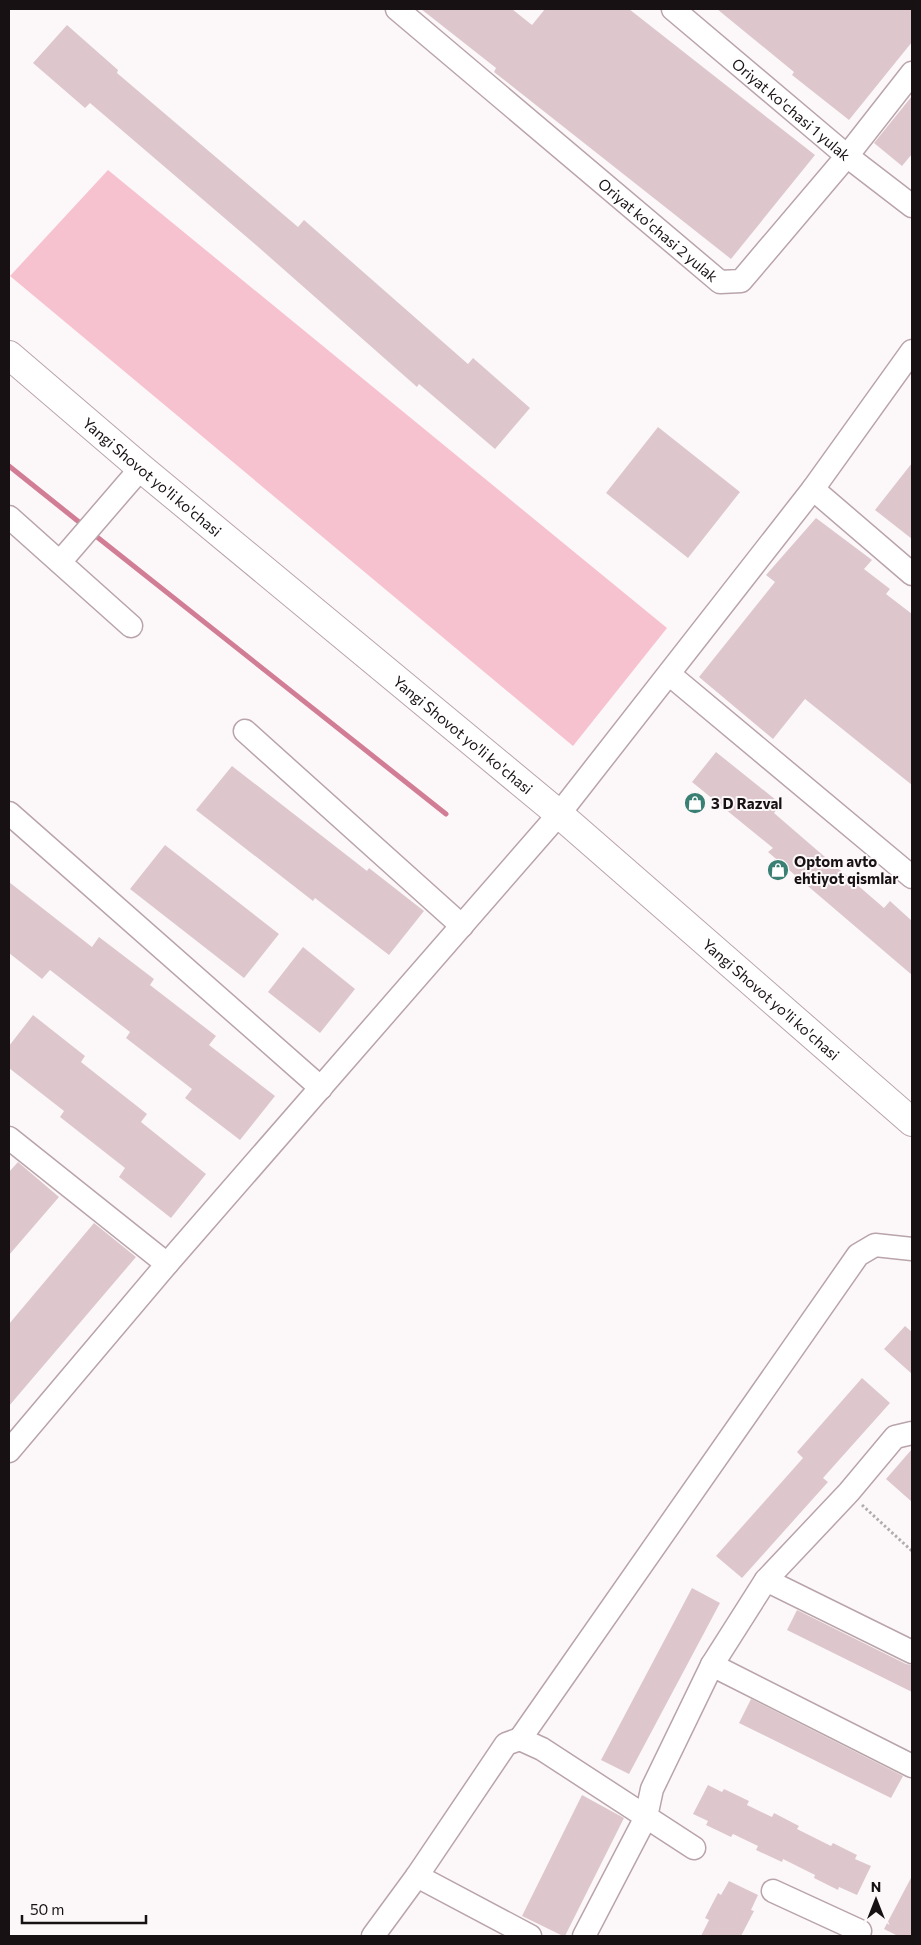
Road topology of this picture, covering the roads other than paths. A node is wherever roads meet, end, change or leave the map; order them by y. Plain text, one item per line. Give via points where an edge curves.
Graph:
1 (397, 9) edge
2 (673, 9) edge
3 (912, 73) edge
4 (848, 156) junction
5 (912, 206) edge
6 (912, 351) edge
7 (9, 355) edge
8 (141, 468) junction
9 (813, 489) junction
10 (9, 517) edge
11 (60, 562) junction
12 (912, 574) edge
13 (131, 626) dead end
14 (669, 674) junction
15 (245, 731) dead end
16 (9, 813) edge
17 (559, 814) junction
18 (912, 877) edge
19 (462, 926) junction
20 (321, 1088) junction
21 (912, 1122) edge
22 (11, 1145) edge
23 (912, 1249) edge
24 (166, 1264) junction
25 (912, 1433) edge
26 (9, 1451) edge
27 (766, 1580) junction
28 (912, 1652) edge
29 (712, 1665) junction
30 (520, 1739) junction
31 (912, 1766) edge
32 (646, 1817) junction
33 (694, 1848) dead end
34 (417, 1876) junction
35 (773, 1891) dead end
36 (860, 1931) dead end
37 (373, 1936) edge
38 (530, 1936) edge
39 (584, 1936) edge

1 - 4 street, Oriyat ko'chasi 2 yulak via 720,282 741,281
2 - 4 street, Oriyat ko'chasi 1 yulak
3 - 4 street, Oriyat ko'chasi 2 yulak
4 - 5 street, Oriyat ko'chasi 1 yulak
6 - 9 street
7 - 8 main road, Yangi Shovot yo'li ko'chasi
8 - 11 street
8 - 17 main road, Yangi Shovot yo'li ko'chasi
9 - 12 street
9 - 14 street
10 - 11 street
11 - 13 street
14 - 17 street
14 - 18 street
15 - 19 street
16 - 20 street
17 - 19 street
17 - 21 main road, Yangi Shovot yo'li ko'chasi
19 - 20 street
20 - 24 street
22 - 24 street
23 - 30 street via 875,1245 858,1255
24 - 26 street
25 - 27 street via 895,1437
27 - 28 street
27 - 29 street
29 - 31 street
29 - 32 street via 652,1789
30 - 32 street via 542,1748
30 - 34 street via 506,1744
32 - 33 street
32 - 39 street
34 - 37 street
34 - 38 street
35 - 36 street

